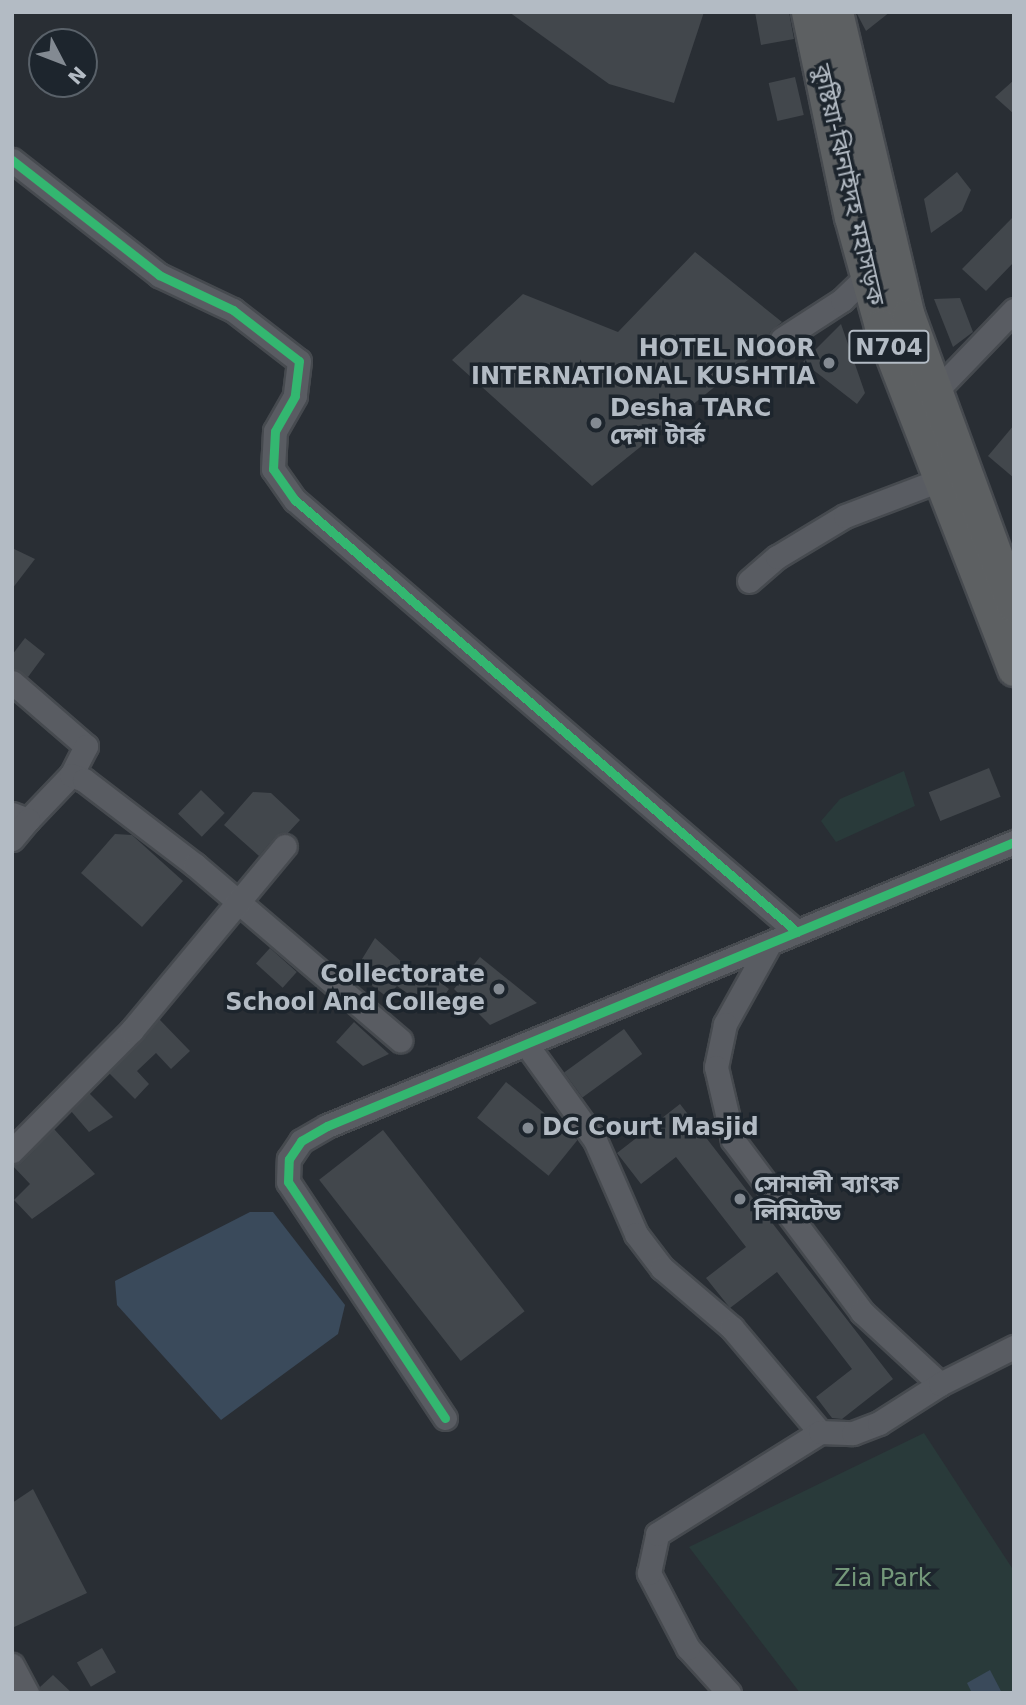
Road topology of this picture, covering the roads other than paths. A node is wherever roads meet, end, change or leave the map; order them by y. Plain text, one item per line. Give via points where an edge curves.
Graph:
1 (808, 12) edge
2 (836, 12) edge
3 (12, 160) edge
4 (867, 276) junction
5 (1014, 310) edge
6 (782, 339) dead end
7 (923, 396) junction
8 (940, 480) junction
9 (749, 581) dead end
10 (1014, 605) edge
11 (1014, 669) edge
12 (12, 682) edge
13 (71, 775) junction
14 (20, 817) edge
15 (12, 839) edge
16 (1014, 842) edge
17 (285, 846) dead end
18 (241, 903) junction
19 (797, 932) junction
20 (770, 943) junction
21 (400, 1040) dead end
22 (526, 1044) junction
23 (12, 1151) edge
24 (1014, 1348) edge
25 (940, 1384) junction
26 (445, 1418) dead end
27 (820, 1432) junction
28 (12, 1665) edge
29 (27, 1693) edge
30 (729, 1693) edge

1 - 4 highway, কুষ্টিয়া-ঝিনাইদহ মহাসড়ক / N704
2 - 7 highway, কুষ্টিয়া-ঝিনাইদহ মহাসড়ক / N704
3 - 19 street via 159,275 233,310 299,361 295,396 275,431 273,469 295,500
4 - 6 street via 842,300
4 - 7 highway, কুষ্টিয়া-ঝিনাইদহ মহাসড়ক / N704
5 - 7 street
7 - 8 highway, কুষ্টিয়া-ঝিনাইদহ মহাসড়ক / N704
7 - 10 highway, কুষ্টিয়া-ঝিনাইদহ মহাসড়ক / N704
8 - 9 street via 845,516 777,557
8 - 11 highway, কুষ্টিয়া-ঝিনাইদহ মহাসড়ক / N704
12 - 13 street via 86,746
13 - 14 street
13 - 18 street via 84,780
14 - 15 street
16 - 19 street
17 - 18 street
18 - 21 street
18 - 23 street via 132,1030
19 - 20 street
20 - 22 street
20 - 25 street via 724,1024 716,1067 733,1140 862,1312
22 - 26 street via 327,1126 301,1141 289,1159 288,1182
22 - 27 street via 595,1140 636,1234 662,1268 732,1328
24 - 25 street
25 - 27 street via 879,1423 853,1433
27 - 30 street via 657,1534 649,1573 688,1648
28 - 29 street

